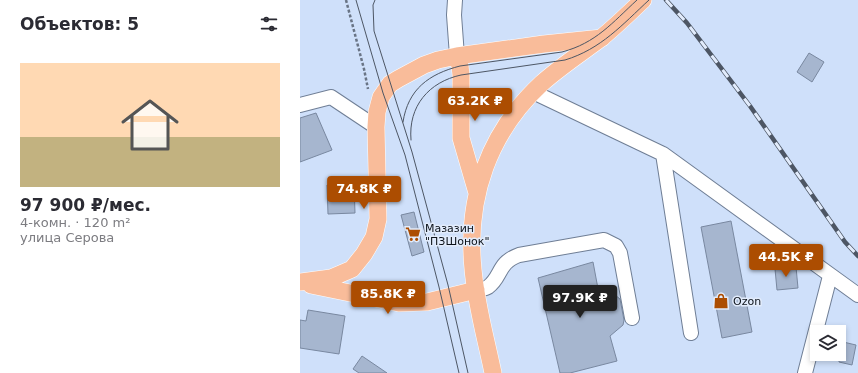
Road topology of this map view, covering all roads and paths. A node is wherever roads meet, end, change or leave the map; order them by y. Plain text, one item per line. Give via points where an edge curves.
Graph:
1 (455, 0) edge
2 (643, 0) edge
3 (602, 38) junction
4 (457, 56) junction
5 (533, 92) junction
6 (300, 105) edge
7 (376, 127) junction
8 (663, 154) junction
9 (478, 195) junction
10 (830, 276) junction
11 (300, 283) edge
12 (476, 290) junction
13 (858, 295) edge
14 (632, 318) dead end
15 (691, 333) dead end
16 (493, 373) edge
17 (805, 373) edge

1 - 4 street
2 - 3 main road
3 - 4 main road
3 - 5 main road
4 - 7 main road via 424,65 390,84 381,97
4 - 9 main road via 461,75 461,138
5 - 8 street
5 - 9 main road via 497,138 485,165
6 - 7 street via 331,97
7 - 11 main road via 378,219 370,245 352,269 332,278
8 - 10 street
8 - 15 street
9 - 12 main road via 472,217 471,235
10 - 13 street
10 - 17 street
11 - 12 main road via 399,303 427,302
12 - 14 street via 487,288 505,262 511,258 604,240 616,246 620,253
12 - 16 main road

